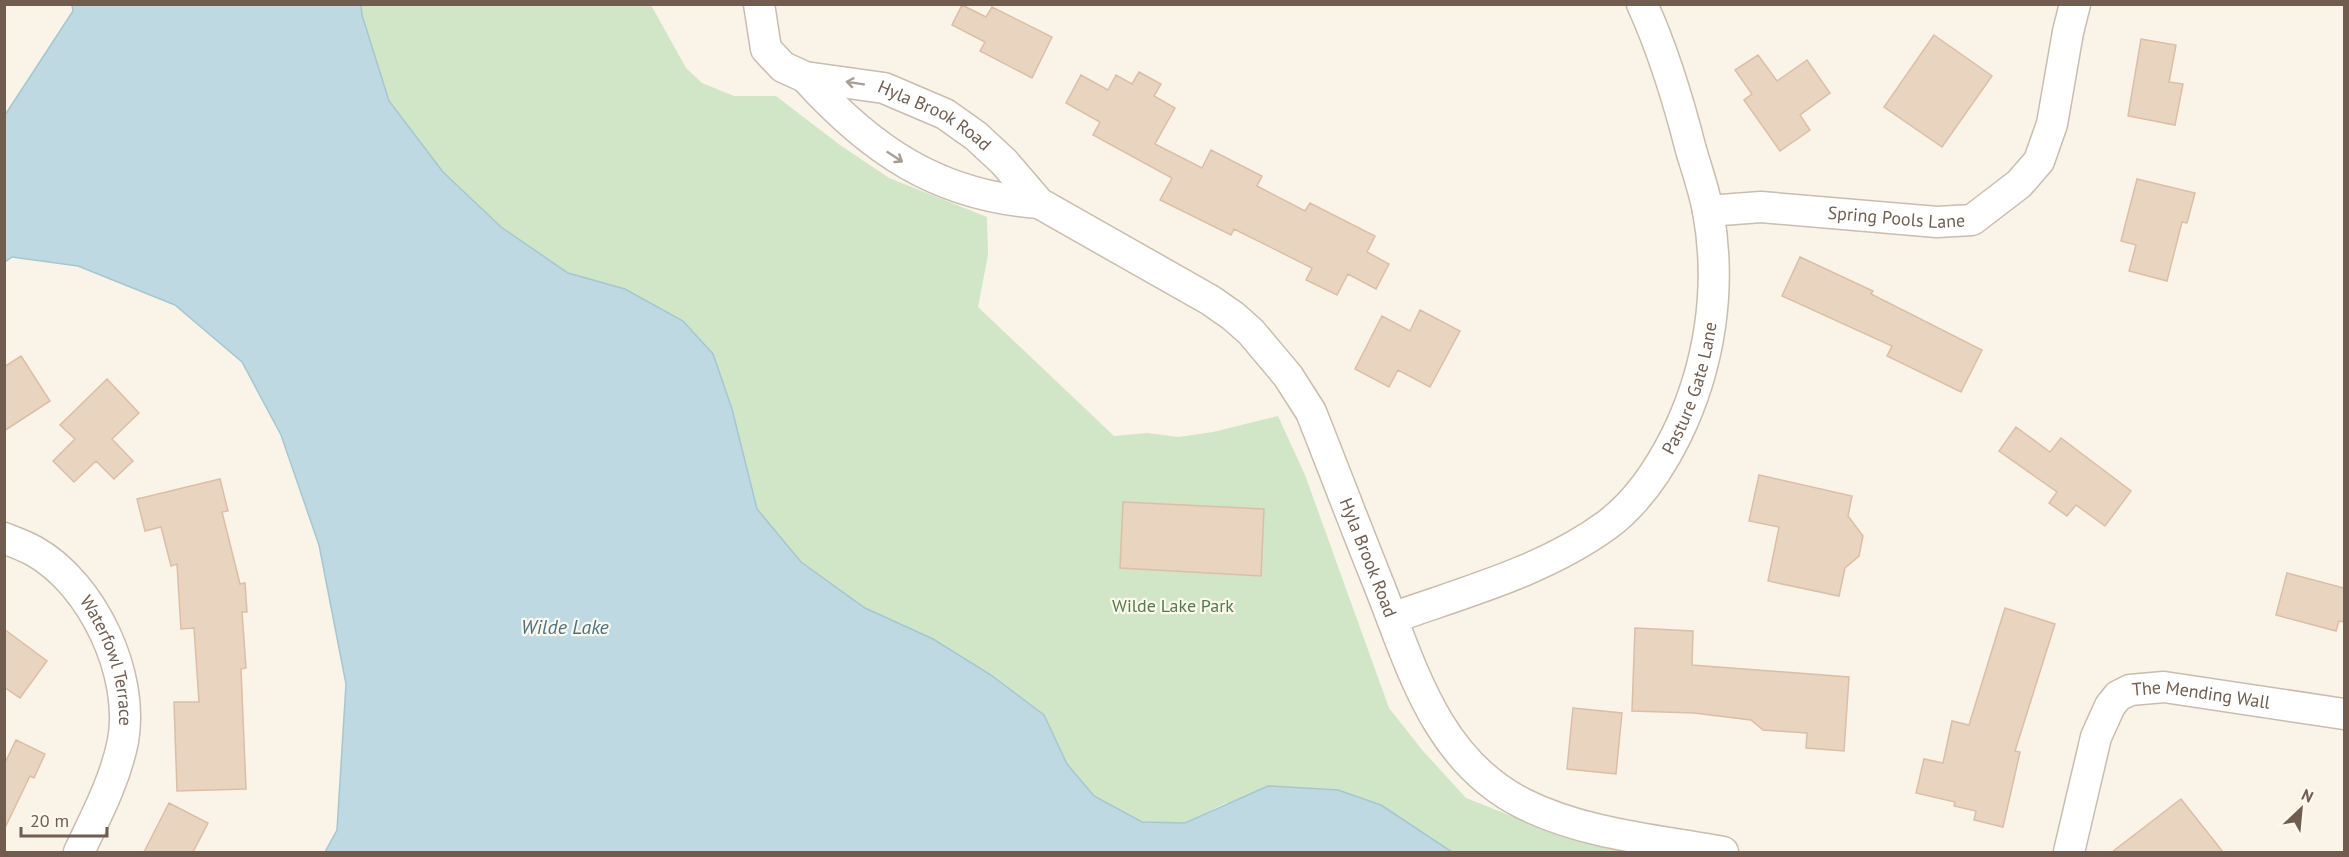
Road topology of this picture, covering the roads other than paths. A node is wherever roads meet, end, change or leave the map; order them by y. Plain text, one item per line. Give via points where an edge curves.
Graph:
1 (759, 4) edge
2 (1641, 4) edge
3 (2056, 4) edge
4 (2072, 18) edge
5 (805, 77) junction
6 (1039, 203) junction
7 (1708, 211) junction
8 (4, 538) edge
9 (1392, 618) junction
10 (2344, 714) edge
11 (79, 852) edge
12 (1723, 852) edge
13 (2069, 852) edge

1 - 5 street, Hyla Brook Road via 766,49 783,67
2 - 7 street, Pasture Gate Lane via 1676,88
3 - 4 street, Spring Pools Lane
4 - 7 street, Spring Pools Lane via 2052,124 2039,161 2019,184 1972,220 1936,222 1761,207
5 -> 6 street, Hyla Brook Road via 861,133 917,171 984,196
6 -> 5 street, Hyla Brook Road via 997,155 945,114 884,88
6 - 9 street, Hyla Brook Road via 1210,300 1251,332 1269,352 1311,412
7 - 9 street, Pasture Gate Lane via 1713,266 1710,334 1703,365 1665,458 1639,496 1572,548 1525,570
8 - 11 street, Waterfowl Terrace via 35,552 69,580 98,619 116,657 124,699 123,740 109,789
9 - 12 street, Hyla Brook Road via 1431,714 1459,753 1487,782 1521,803 1562,820
10 - 13 street, The Mending Wall via 2164,687 2130,690 2118,696 2096,737

